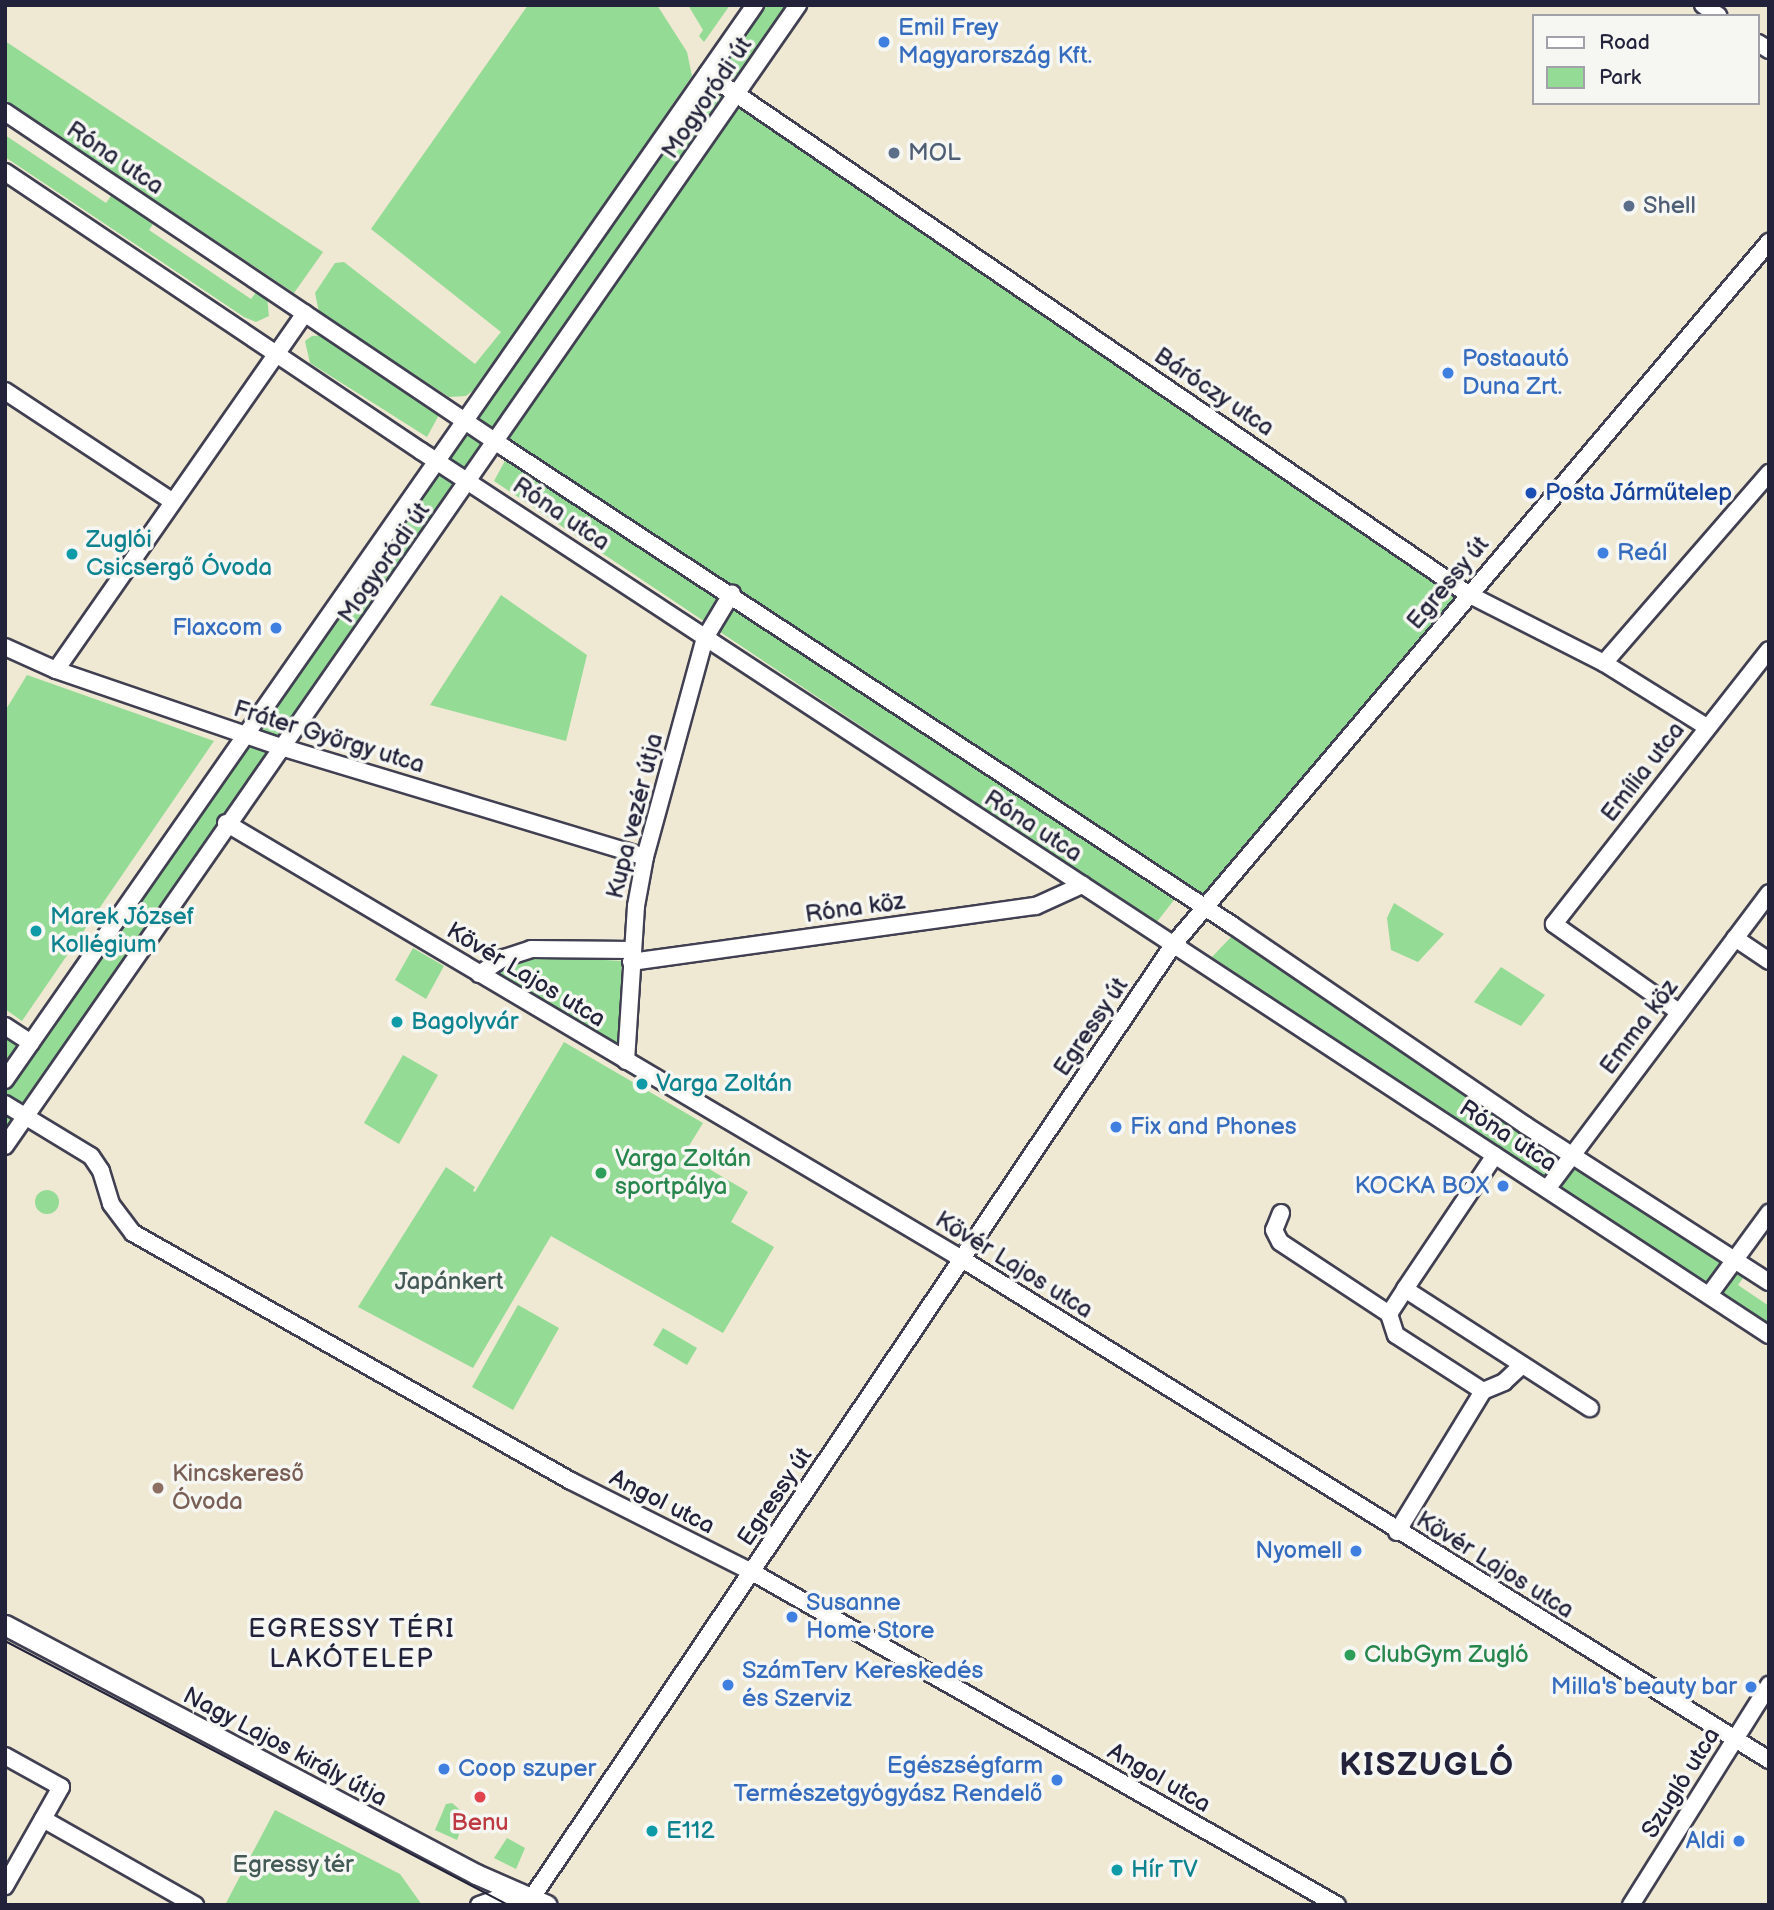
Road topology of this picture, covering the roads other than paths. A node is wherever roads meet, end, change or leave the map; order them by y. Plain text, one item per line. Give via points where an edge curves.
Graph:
1 (755, 5) edge
2 (798, 5) edge
3 (707, 74) junction
4 (737, 95) junction
5 (5, 112) edge
6 (5, 172) edge
7 (1769, 242) edge
8 (305, 313) junction
9 (275, 353) junction
10 (5, 391) edge
11 (465, 421) junction
12 (497, 443) junction
13 (437, 461) junction
14 (1769, 473) edge
15 (470, 481) junction
16 (172, 501) junction
17 (732, 593) junction
18 (1468, 594) junction
19 (705, 638) junction
20 (5, 647) edge
21 (1769, 650) edge
22 (1604, 663) junction
23 (56, 670) junction
24 (1707, 727) junction
25 (245, 735) junction
26 (281, 747) junction
27 (226, 823) junction
28 (645, 857) junction
29 (1082, 885) junction
30 (1769, 893) edge
31 (1204, 907) junction
32 (1735, 938) junction
33 (1173, 945) junction
34 (631, 956) junction
35 (1769, 961) edge
36 (479, 974) junction
37 (1679, 1012) junction
38 (5, 1026) edge
39 (31, 1043) junction
40 (626, 1061) junction
41 (5, 1080) edge
42 (5, 1104) edge
43 (26, 1117) junction
44 (7, 1141) edge
45 (1495, 1155) junction
46 (1573, 1155) junction
47 (1547, 1189) junction
48 (1281, 1213) dead end
49 (1769, 1213) edge
50 (962, 1259) junction
51 (1734, 1259) junction
52 (1769, 1282) edge
53 (1405, 1289) junction
54 (1709, 1295) junction
55 (1389, 1314) junction
56 (1769, 1335) edge
57 (1522, 1365) junction
58 (1483, 1391) junction
59 (1590, 1408) dead end
60 (1397, 1532) junction
61 (752, 1572) junction
62 (5, 1625) edge
63 (1769, 1685) edge
64 (1735, 1739) junction
65 (5, 1756) edge
66 (1769, 1760) edge
67 (43, 1819) junction
68 (12, 1857) edge
69 (5, 1886) edge
70 (535, 1902) edge
71 (195, 1905) edge
72 (479, 1905) edge
73 (1336, 1905) edge
74 (1631, 1905) edge

1 - 3 street, Mogyoródi út
2 - 4 street, Mogyoródi út
3 - 4 street, Báróczy utca
3 - 11 street, Mogyoródi út
4 - 12 street, Mogyoródi út
4 - 18 street, Báróczy utca
5 - 8 street, Róna utca
6 - 9 street, Róna utca
7 - 18 street, Egressy út
8 - 9 street
8 - 11 street, Róna utca
9 - 13 street, Róna utca
9 - 16 street
10 - 16 street
11 - 12 street, Róna utca
11 - 13 street, Mogyoródi út
12 - 15 street, Mogyoródi út
12 - 17 street, Róna utca
13 - 15 street, Róna utca
13 - 25 street, Mogyoródi út
14 - 22 street
15 - 19 street, Róna utca
15 - 26 street, Mogyoródi út
16 - 23 street
17 - 19 street, Kupa vezér útja
17 - 31 street, Róna utca
18 - 22 street, Báróczy utca
18 - 31 street, Egressy út
19 - 28 street, Kupa vezér útja
19 - 29 street, Róna utca
20 - 23 street, Fráter György utca
21 - 24 street, Emília utca
22 - 24 street, Báróczy utca
23 - 25 street, Fráter György utca
24 - 37 street, Emília utca via 1554,924
25 - 26 street, Fráter György utca
25 - 39 street, Mogyoródi út
26 - 27 street, Mogyoródi út
26 - 28 street, Fráter György utca
27 - 36 street, Kövér Lajos utca
27 - 43 street, Mogyoródi út
28 - 34 street, Kupa vezér útja
29 - 33 street, Róna utca
29 - 34 street, Róna köz via 1035,906
30 - 32 street, Emma köz
31 - 33 street, Egressy út
31 - 46 street, Róna utca
32 - 35 street
32 - 37 street, Emma köz
33 - 45 street, Róna utca
33 - 50 street, Egressy út
34 - 36 street, Róna köz via 531,949
34 - 40 street, Kupa vezér útja
36 - 40 street, Kövér Lajos utca
37 - 46 street, Emma köz
38 - 39 street
39 - 41 street, Mogyoródi út
40 - 50 street, Kövér Lajos utca
42 - 43 street, Angol utca
43 - 44 street, Mogyoródi út
43 - 61 street, Angol utca via 91,1156 101,1171 111,1205 133,1233 571,1481
45 - 47 street, Róna utca
45 - 53 street
46 - 47 street, Emma köz
46 - 51 street, Róna utca
47 - 54 street, Róna utca
48 - 55 street via 1274,1230 1280,1242
49 - 51 street
50 - 60 street, Kövér Lajos utca
50 - 61 street, Egressy út
51 - 52 street, Róna utca
51 - 54 street
53 - 55 street
53 - 57 street
54 - 56 street, Róna utca
55 - 58 street via 1396,1335
57 - 58 street via 1503,1382
57 - 59 street
58 - 60 street
60 - 64 street, Kövér Lajos utca
61 - 70 street, Egressy út
61 - 73 street, Angol utca
62 - 70 main road, Nagy Lajos király útja
63 - 64 street, Szugló utca
64 - 66 street, Kövér Lajos utca
64 - 74 street, Szugló utca
65 - 67 street via 61,1787
67 - 68 street
67 - 71 street
68 - 69 street
70 - 72 street via 496,1899

